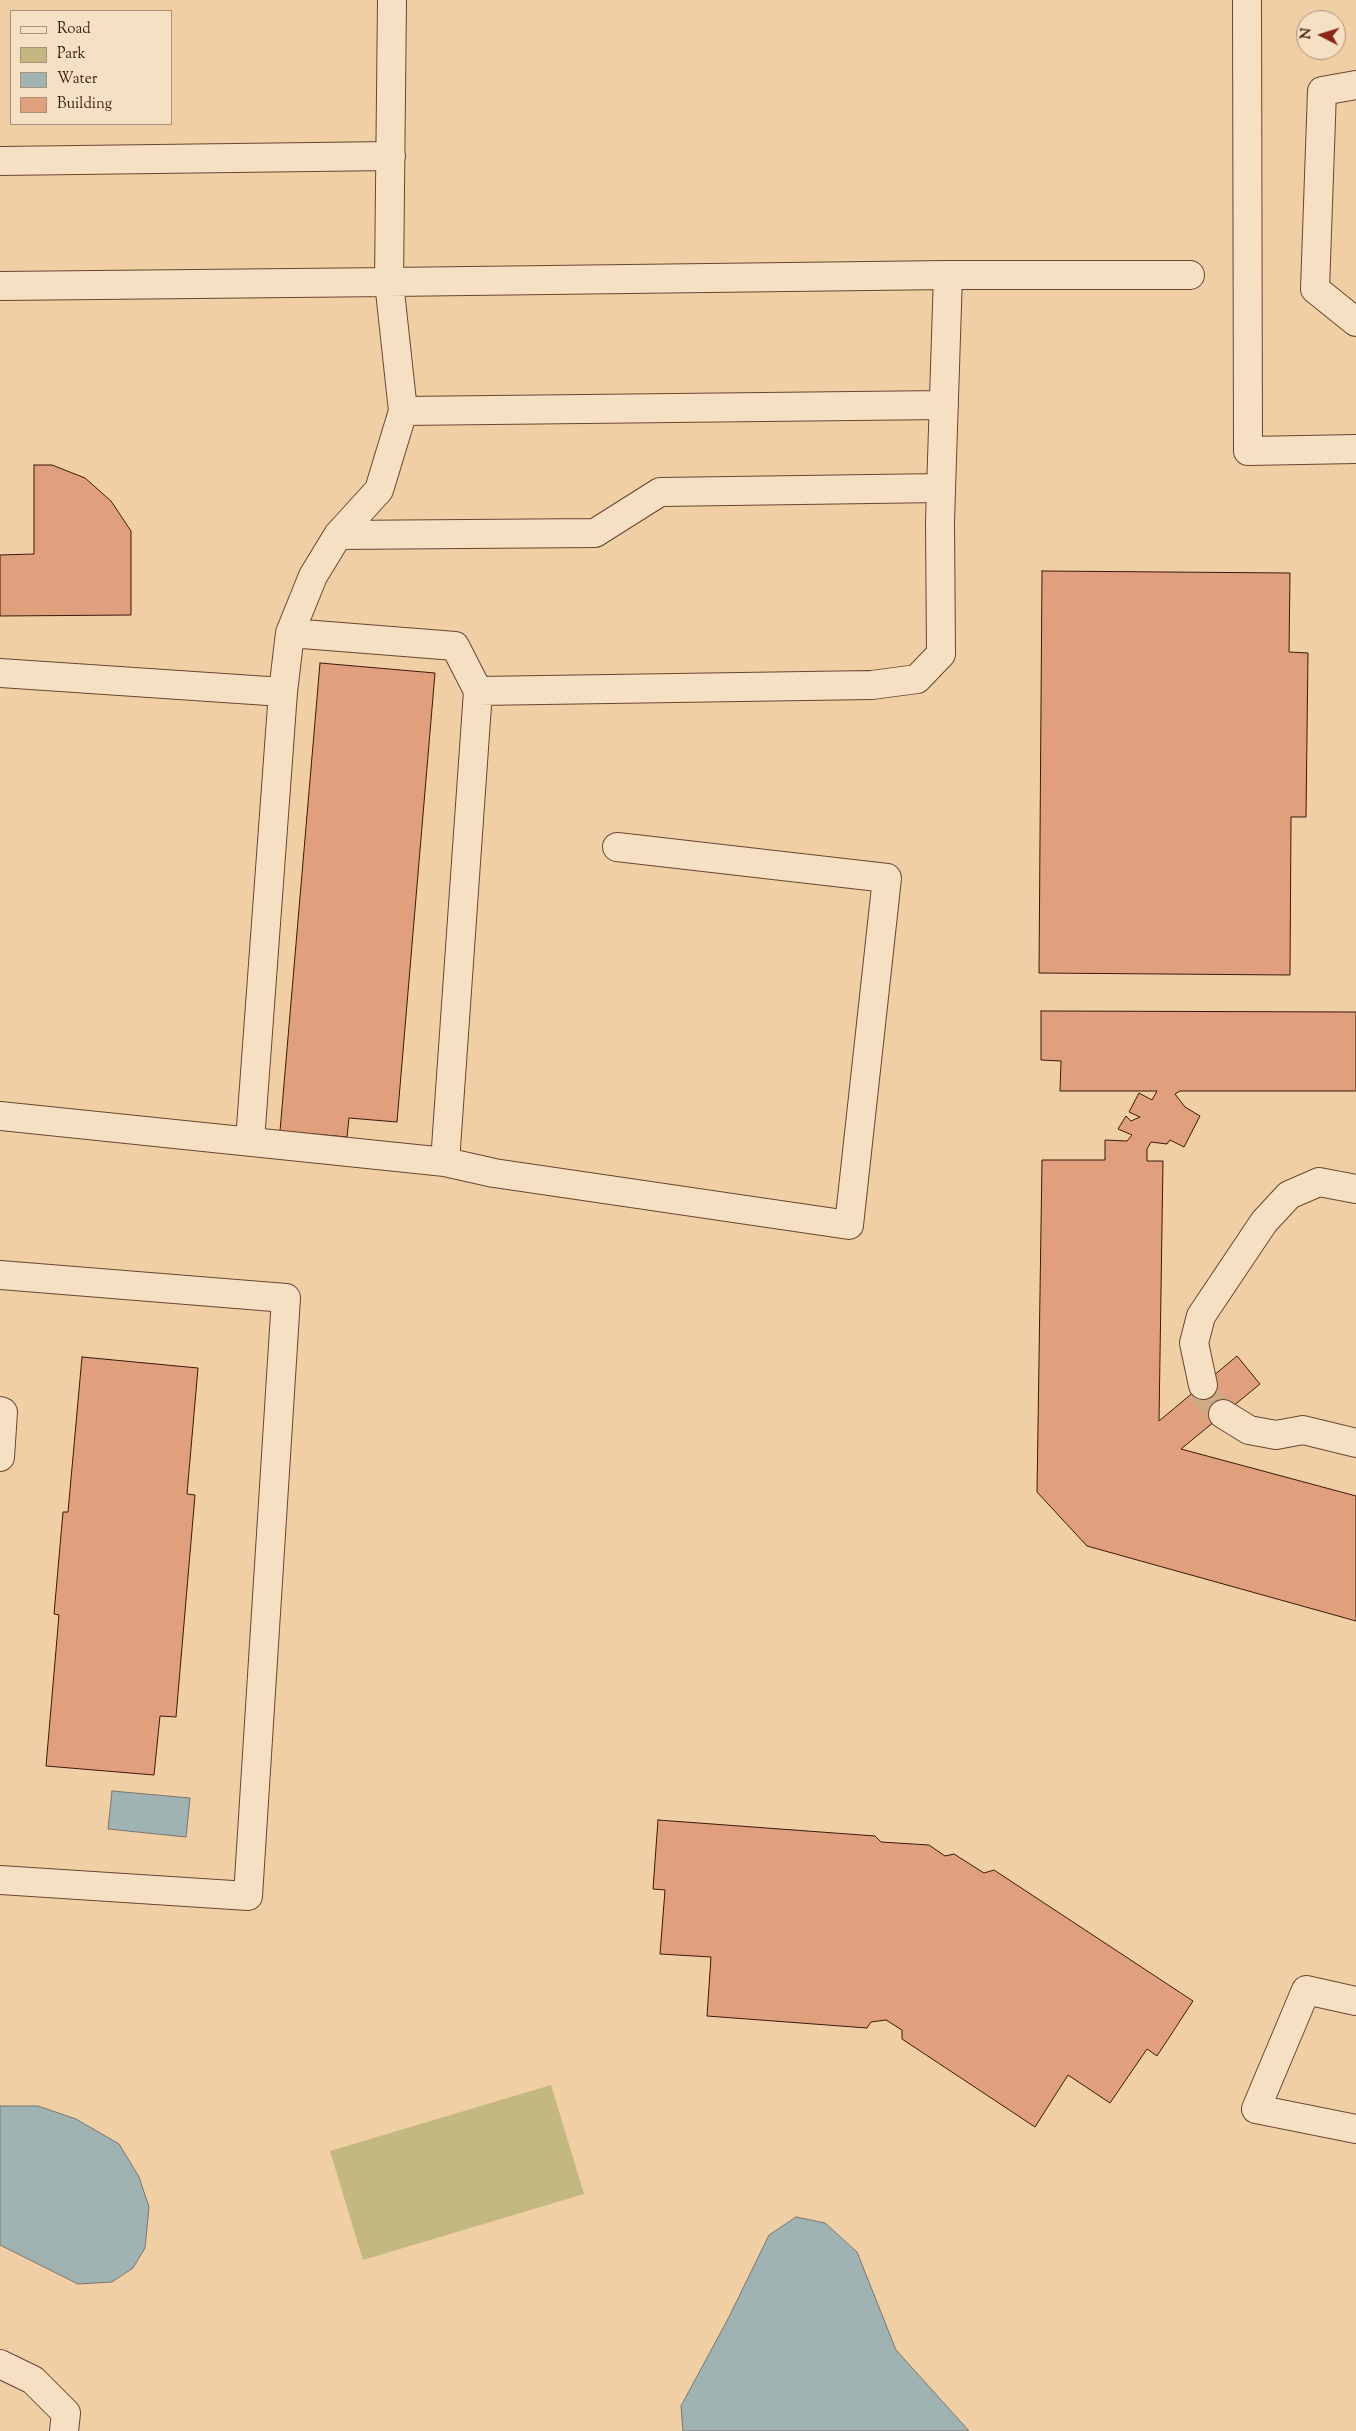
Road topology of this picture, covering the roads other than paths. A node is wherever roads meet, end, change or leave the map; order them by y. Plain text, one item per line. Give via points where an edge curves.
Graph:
1 (392, 0) edge
2 (1247, 0) edge
3 (1356, 85) edge
4 (390, 156) junction
5 (0, 161) edge
6 (948, 275) junction
7 (1190, 275) dead end
8 (389, 282) junction
9 (0, 286) edge
10 (1356, 322) edge
11 (944, 405) junction
12 (403, 411) junction
13 (1356, 449) edge
14 (941, 488) junction
15 (338, 535) junction
16 (290, 632) junction
17 (0, 673) edge
18 (478, 691) junction
19 (283, 692) junction
20 (617, 847) dead end
21 (0, 1116) edge
22 (250, 1141) junction
23 (445, 1162) junction
24 (1356, 1189) edge
25 (0, 1275) edge
26 (1202, 1386) tunnel mouth
27 (0, 1411) edge
28 (1223, 1414) tunnel mouth
29 (1356, 1443) edge
30 (0, 1457) edge
31 (0, 1880) edge
32 (1356, 2001) edge
33 (1356, 2129) edge
34 (0, 2364) edge
35 (64, 2431) edge

1 - 4 lane
2 - 13 lane via 1248,452
3 - 10 lane via 1322,91 1314,289
4 - 5 lane
4 - 8 lane
6 - 7 lane
6 - 8 lane
6 - 11 lane
8 - 9 lane
8 - 12 lane
11 - 12 lane
11 - 14 lane
12 - 15 lane via 379,490
14 - 15 lane via 660,492 595,533
14 - 18 lane via 941,654 916,679 872,685
15 - 16 lane via 313,576
16 - 18 lane via 455,646
16 - 19 lane
17 - 19 lane
18 - 23 lane
19 - 22 lane
20 - 23 lane via 887,878 849,1225
21 - 22 lane
22 - 23 lane
24 - 26 lane via 1319,1182 1290,1195 1264,1222 1201,1316 1194,1343
25 - 31 lane via 286,1298 248,1896
27 - 30 lane via 3,1412
28 - 29 lane via 1249,1430 1276,1435 1303,1430
32 - 33 lane via 1306,1990 1256,2109
34 - 35 lane via 33,2380 66,2413

